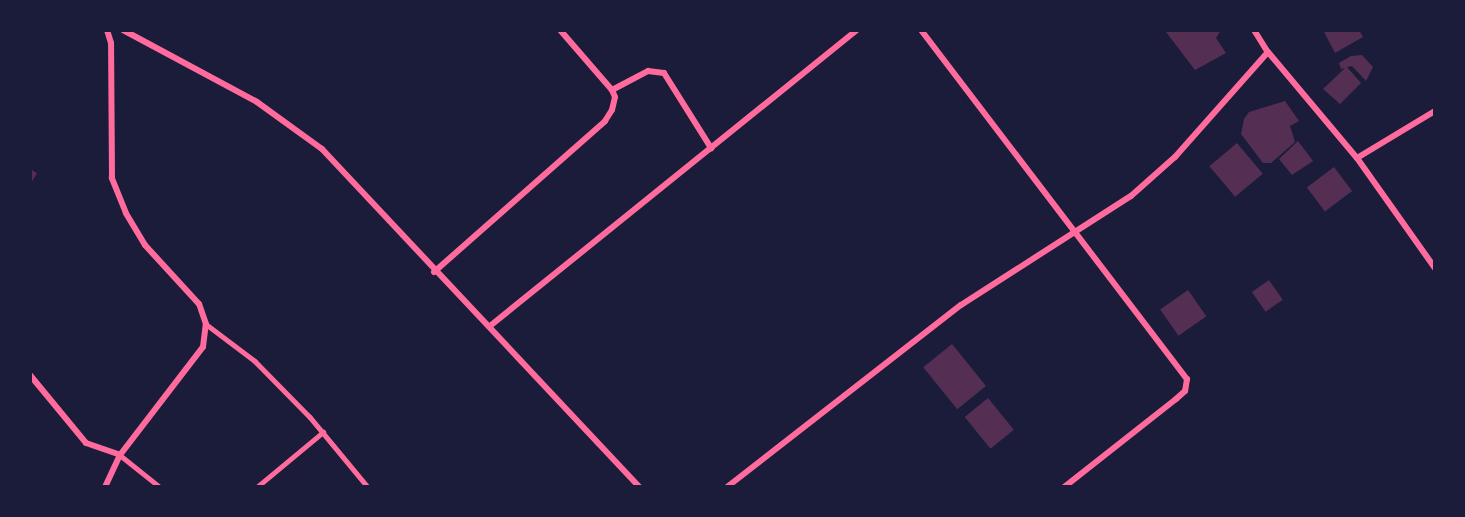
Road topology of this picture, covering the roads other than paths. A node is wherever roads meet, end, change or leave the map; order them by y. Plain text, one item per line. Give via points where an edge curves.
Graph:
1 (107, 30) edge
2 (123, 30) edge
3 (560, 30) edge
4 (857, 30) edge
5 (921, 30) edge
6 (1254, 30) edge
7 (1268, 52) junction
8 (612, 90) junction
9 (1435, 111) edge
10 (711, 148) junction
11 (1357, 158) junction
12 (1075, 231) junction
13 (1435, 268) edge
14 (434, 272) junction
15 (206, 324) junction
16 (490, 326) junction
17 (30, 375) edge
18 (322, 432) junction
19 (120, 455) junction
20 (105, 487) edge
21 (160, 487) edge
22 (257, 487) edge
23 (368, 487) edge
24 (639, 487) edge
25 (727, 487) edge
26 (1064, 487) edge

1 - 15 street via 111,43 112,178 145,245 199,304
2 - 14 street via 257,102 322,149
3 - 8 street
4 - 10 street
5 - 12 street
6 - 7 street
7 - 11 street
7 - 12 street via 1175,158 1131,196
8 - 10 street via 648,70 664,73
8 - 14 street via 615,98 605,121
9 - 11 street
10 - 16 street
11 - 13 street
12 - 25 street via 961,305
12 - 26 street via 1177,361 1187,385 1176,399
14 - 16 street
15 - 18 lane via 255,361
15 - 19 street via 203,346
16 - 24 street
17 - 19 street via 86,443
18 - 22 lane
18 - 23 lane
19 - 20 street
19 - 21 lane

